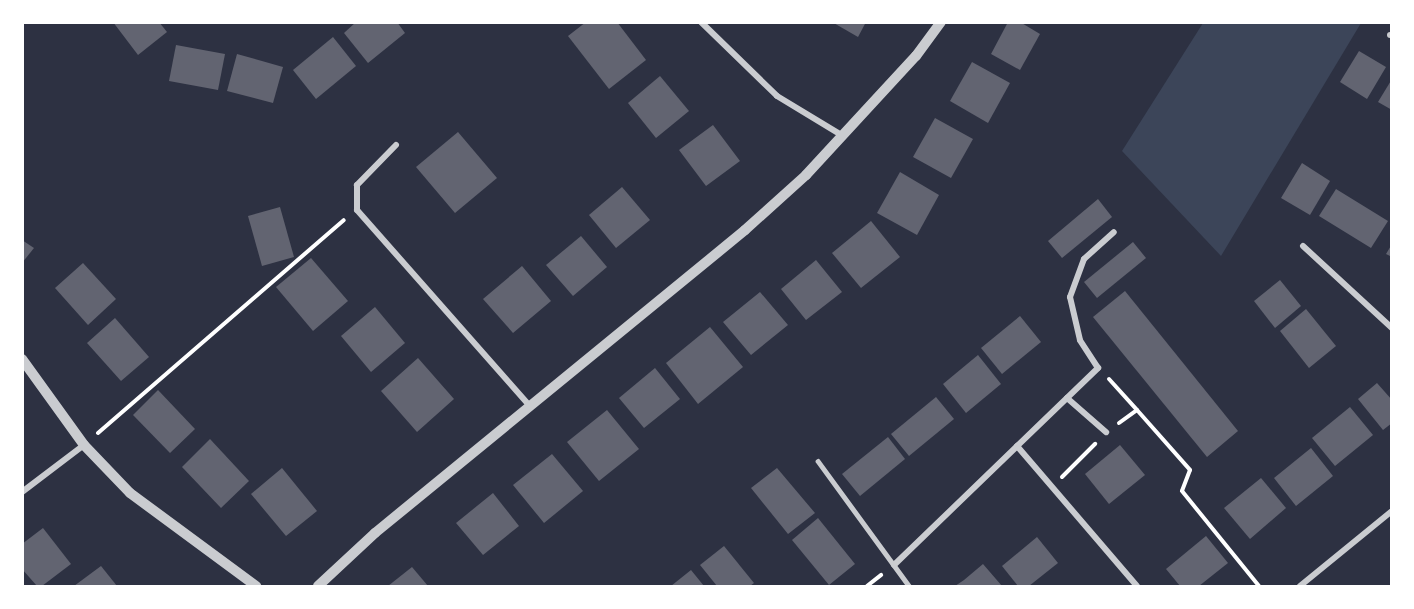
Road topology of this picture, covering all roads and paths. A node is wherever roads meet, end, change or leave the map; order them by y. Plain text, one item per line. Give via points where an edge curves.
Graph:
1 (701, 22) edge
2 (941, 22) edge
3 (843, 136) junction
4 (396, 145) dead end
5 (357, 210) junction
6 (1114, 231) dead end
7 (1303, 246) dead end
8 (1391, 327) edge
9 (22, 358) edge
10 (1098, 368) junction
11 (1067, 398) junction
12 (530, 406) junction
13 (1137, 410) junction
14 (1106, 432) junction
15 (84, 445) junction
16 (1017, 447) junction
17 (819, 461) dead end
18 (1053, 487) junction
19 (22, 492) edge
20 (1392, 511) edge
21 (894, 565) junction
22 (256, 586) edge
23 (318, 586) edge
24 (909, 586) edge
25 (1137, 586) edge
26 (1259, 586) edge
27 (1300, 586) edge

1 - 3 street via 777,96
2 - 3 street
3 - 12 street via 745,230
4 - 5 street via 357,185
5 - 12 street
5 - 15 path
6 - 10 street via 1084,259 1070,297 1080,340
7 - 8 street
9 - 15 street
10 - 11 street
10 - 13 path
11 - 14 street
11 - 16 street
12 - 23 street via 357,548
13 - 14 path
13 - 26 path via 1190,470 1182,492
14 - 18 path
15 - 19 street
15 - 22 street via 130,493
16 - 18 street
16 - 21 street
17 - 21 lane
18 - 25 street
20 - 27 street
21 - 24 lane

